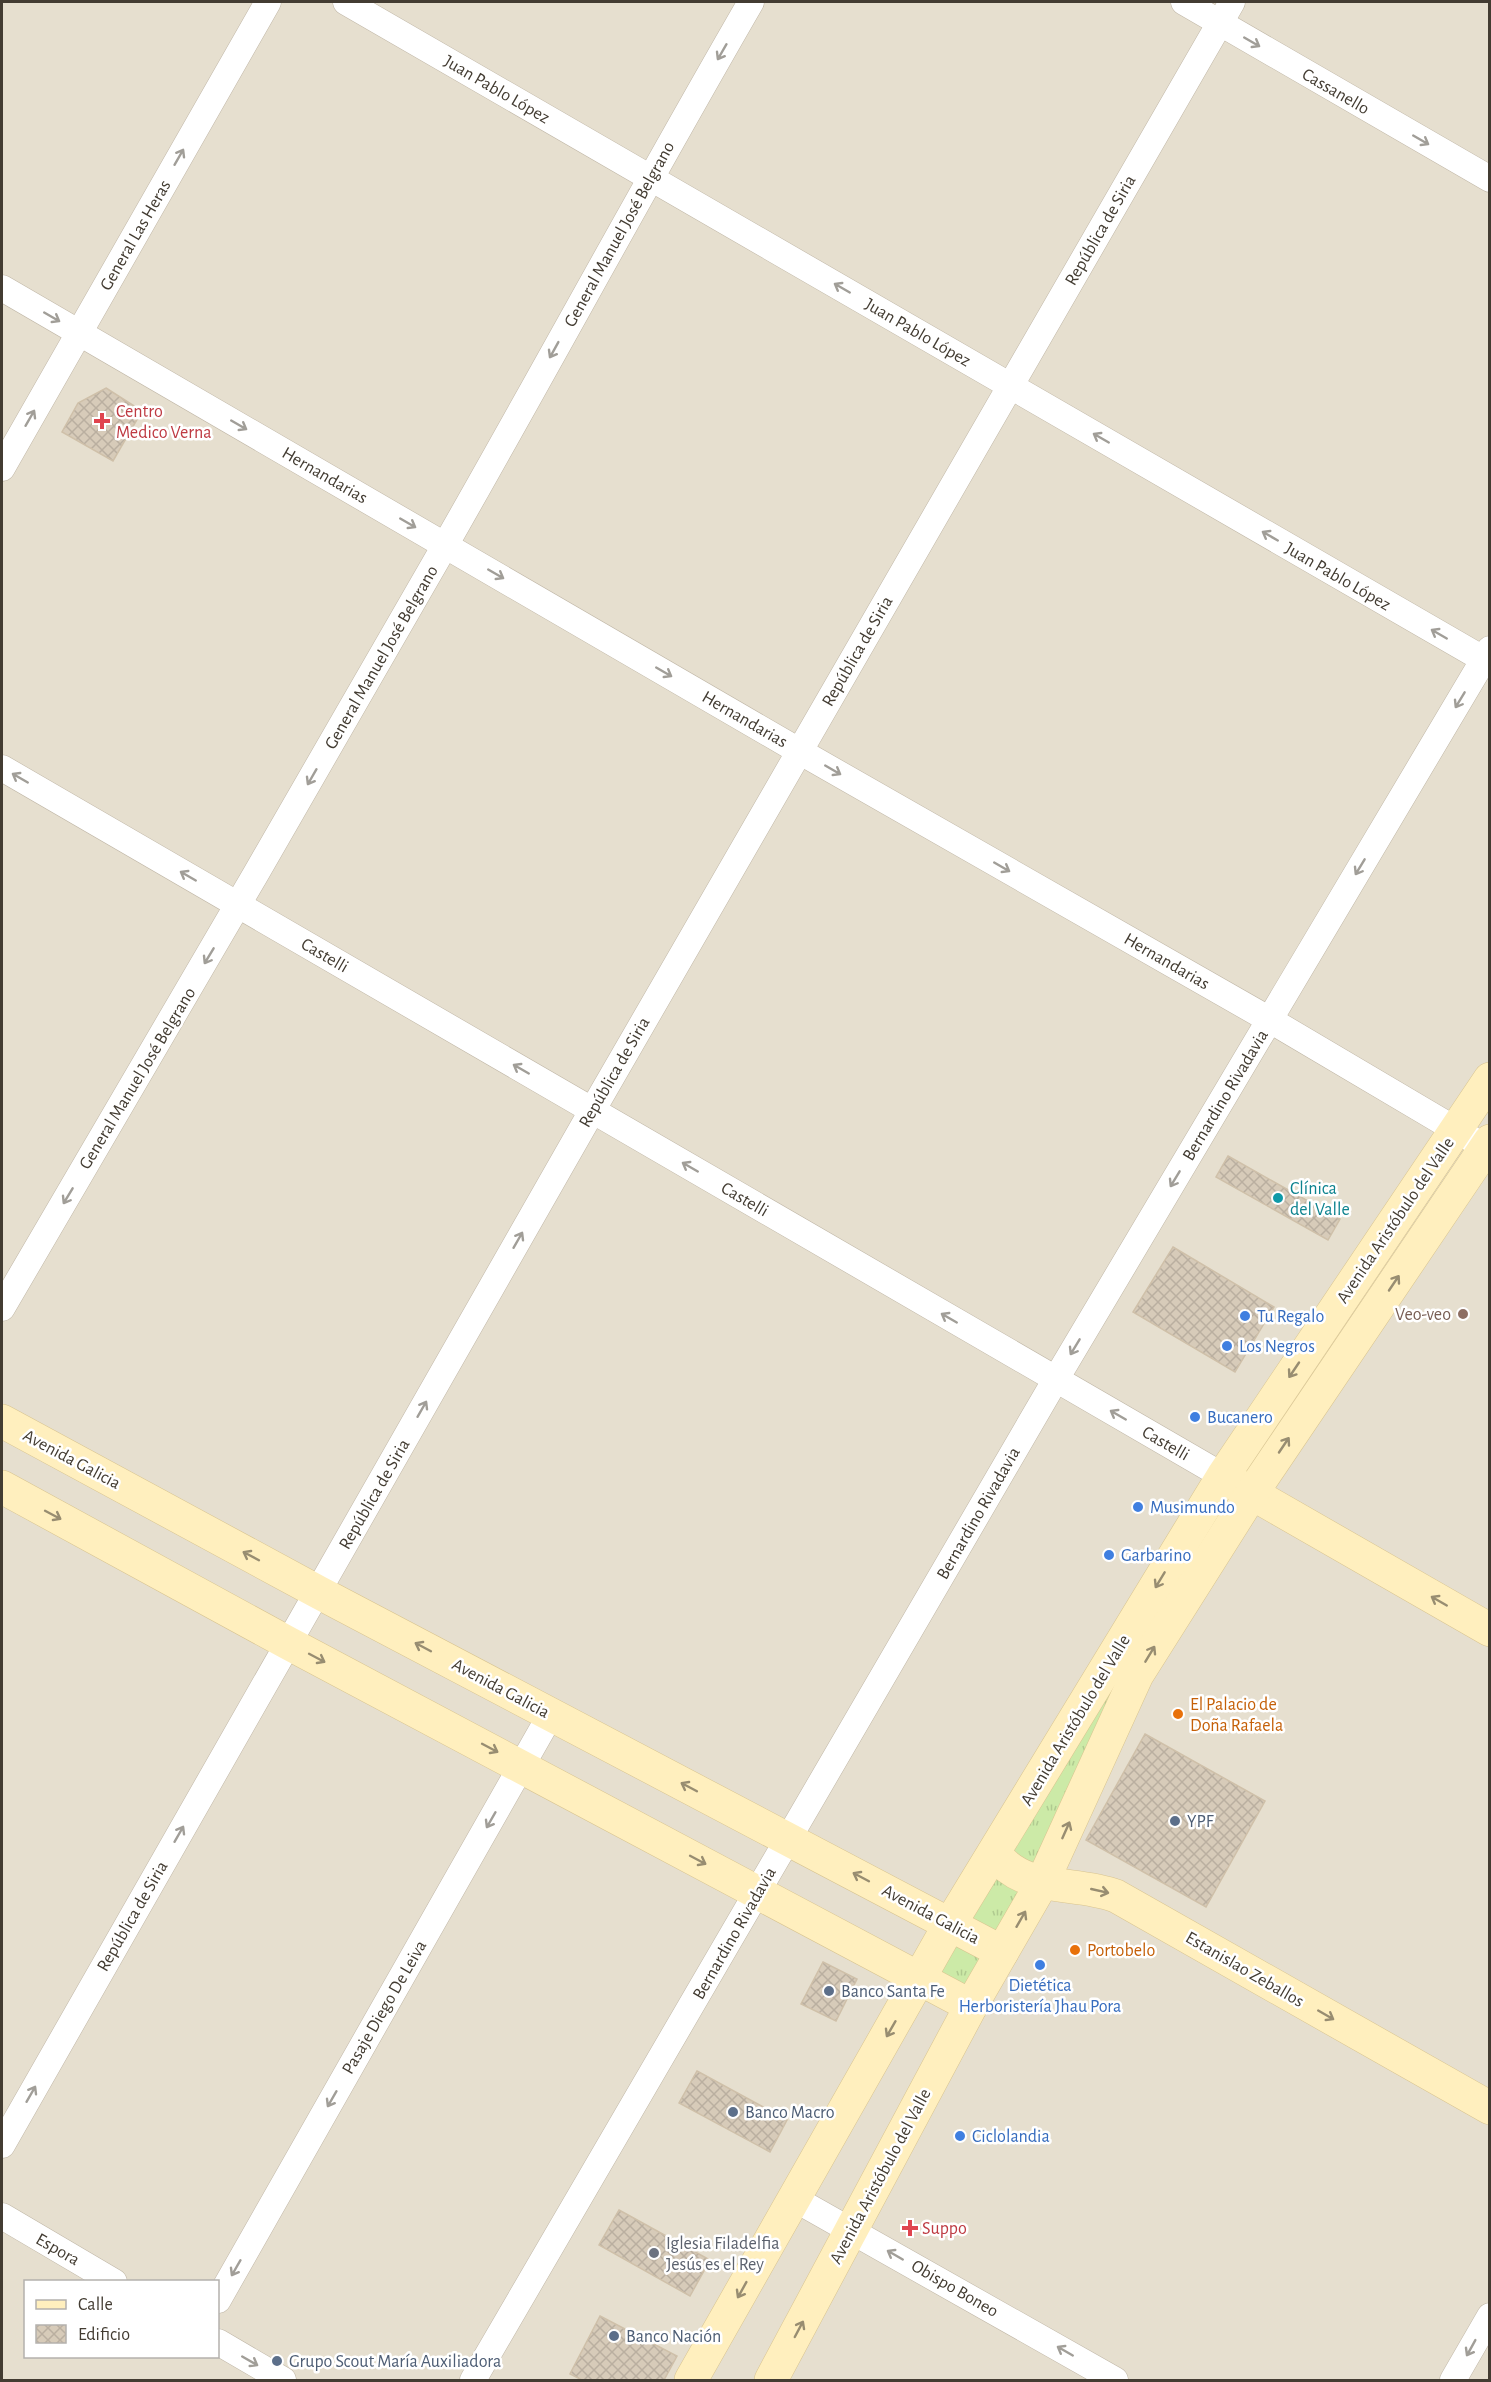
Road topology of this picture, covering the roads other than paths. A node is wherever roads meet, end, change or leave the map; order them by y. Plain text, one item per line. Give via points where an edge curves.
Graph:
1 (268, 2) edge
2 (346, 2) edge
3 (751, 2) edge
4 (1184, 2) edge
5 (1226, 12) edge
6 (650, 177) junction
7 (1490, 179) edge
8 (2, 288) edge
9 (79, 333) junction
10 (1010, 385) junction
11 (2, 468) edge
12 (446, 544) junction
13 (1488, 657) edge
14 (799, 751) junction
15 (2, 768) edge
16 (239, 905) junction
17 (1270, 1020) junction
18 (1490, 1079) edge
19 (592, 1110) junction
20 (1455, 1130) junction
21 (1488, 1146) edge
22 (2, 1308) edge
23 (1056, 1379) junction
24 (2, 1421) edge
25 (1223, 1476) junction
26 (2, 1487) edge
27 (1252, 1493) junction
28 (318, 1592) junction
29 (1490, 1630) edge
30 (288, 1643) junction
31 (551, 1714) junction
32 (522, 1765) junction
33 (789, 1839) junction
34 (994, 1853) junction
35 (1042, 1883) junction
36 (758, 1892) junction
37 (950, 1924) junction
38 (1002, 1952) junction
39 (920, 1979) junction
40 (971, 2006) junction
41 (1490, 2108) edge
42 (2, 2145) edge
43 (793, 2198) junction
44 (2, 2216) edge
45 (851, 2229) junction
46 (111, 2280) edge
47 (219, 2298) edge
48 (1490, 2316) edge
49 (219, 2343) edge
50 (283, 2380) edge
51 (472, 2380) edge
52 (691, 2380) edge
53 (771, 2380) edge
54 (1115, 2380) edge
55 (1453, 2380) edge

9 -> 1 street, General Las Heras
2 - 6 street, Juan Pablo López
3 -> 6 street, General Manuel José Belgrano
4 - 5 street, Cassanello
5 -> 7 street, Cassanello
5 - 10 street, República de Siria
10 -> 6 street, Juan Pablo López
6 -> 12 street, General Manuel José Belgrano
8 -> 9 street, Hernandarias
11 -> 9 street, General Las Heras
9 -> 12 street, Hernandarias
13 -> 10 street, Juan Pablo López
10 - 14 street, República de Siria
12 -> 14 street, Hernandarias
12 -> 16 street, General Manuel José Belgrano
13 -> 17 street, Bernardino Rivadavia
14 -> 17 street, Hernandarias
14 - 19 street, República de Siria
16 -> 15 street, Castelli
19 -> 16 street, Castelli
16 -> 22 street, General Manuel José Belgrano
17 - 20 street, Hernandarias
17 -> 23 street, Bernardino Rivadavia
18 - 20 main road, Avenida Aristóbulo del Valle
23 -> 19 street, Castelli
28 -> 19 street, República de Siria
20 - 21 street, Hernandarias
20 -> 25 main road, Avenida Aristóbulo del Valle
27 -> 21 main road, Avenida Aristóbulo del Valle
25 -> 23 street, Castelli
23 - 33 street, Bernardino Rivadavia
28 -> 24 main road, Avenida Galicia
25 - 27 main road, Castelli
25 -> 34 main road, Avenida Aristóbulo del Valle
26 -> 30 main road
29 -> 27 main road, Castelli
35 -> 27 main road, Avenida Aristóbulo del Valle via 1137,1675
28 - 30 street, República de Siria
31 -> 28 main road, Avenida Galicia
30 -> 32 main road
42 -> 30 street, República de Siria
31 - 32 street, Pasaje Diego De Leiva
33 -> 31 main road, Avenida Galicia
32 -> 36 main road
32 -> 47 street, Pasaje Diego De Leiva
33 - 36 street, Bernardino Rivadavia
37 -> 33 main road, Avenida Galicia
34 - 35 main road, Estanislao Zeballos via 1016,1874
34 - 37 main road, Avenida Aristóbulo del Valle
38 -> 35 main road, Avenida Aristóbulo del Valle
35 -> 41 main road, Estanislao Zeballos via 1116,1896
36 - 39 main road
36 - 51 street, Bernardino Rivadavia
37 - 38 main road, Avenida Galicia
37 - 39 main road, Avenida Aristóbulo del Valle
38 - 40 main road, Avenida Aristóbulo del Valle
39 - 40 main road
39 -> 43 main road, Avenida Aristóbulo del Valle
40 - 45 main road, Avenida Aristóbulo del Valle
43 - 45 street, Obispo Boneo
43 -> 52 main road, Avenida Aristóbulo del Valle
44 - 46 street, Espora
53 -> 45 main road, Avenida Aristóbulo del Valle
54 -> 45 street, Obispo Boneo
48 -> 55 street
49 -> 50 street

